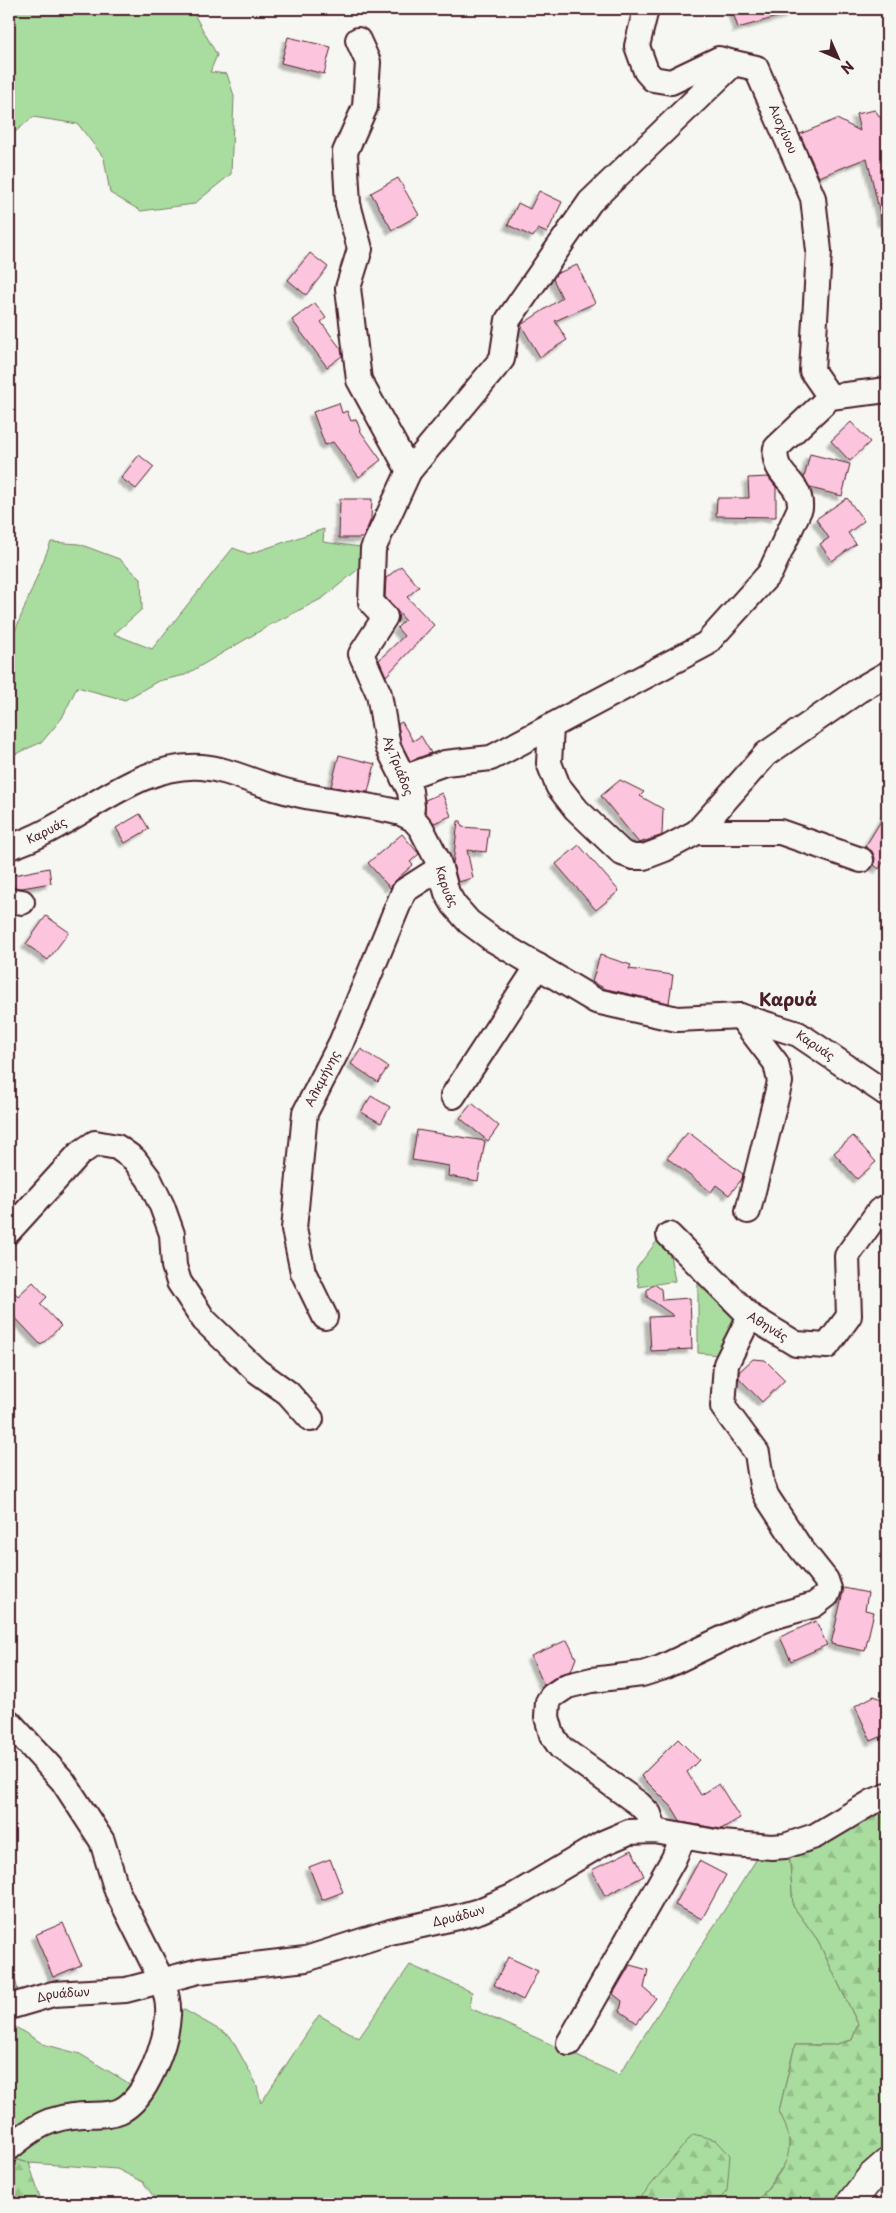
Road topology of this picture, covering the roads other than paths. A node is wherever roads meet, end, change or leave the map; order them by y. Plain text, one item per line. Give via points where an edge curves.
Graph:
1 (646, 9) edge
2 (358, 40) dead end
3 (734, 63) junction
4 (887, 390) edge
5 (830, 397) junction
6 (409, 471) junction
7 (887, 674) edge
8 (552, 726) junction
9 (404, 778) junction
10 (410, 817) junction
11 (697, 832) junction
12 (9, 847) edge
13 (861, 860) dead end
14 (440, 868) junction
15 (538, 966) junction
16 (740, 1016) junction
17 (887, 1094) edge
18 (453, 1096) dead end
19 (887, 1207) edge
20 (748, 1211) dead end
21 (9, 1231) edge
22 (669, 1235) dead end
23 (750, 1316) junction
24 (325, 1317) dead end
25 (311, 1419) dead end
26 (9, 1722) edge
27 (887, 1796) edge
28 (655, 1831) junction
29 (683, 1838) junction
30 (162, 1981) junction
31 (9, 2007) edge
32 (569, 2043) dead end
33 (9, 2148) edge
34 (887, 2163) edge
35 (850, 2204) edge

1 - 3 street via 637,46 646,71 653,79 671,82 719,59
2 - 6 street via 368,62 366,107 345,152 348,204 360,249 348,288 358,380
3 - 5 street, Αισχίνου via 756,68 814,198 819,252 812,371
3 - 6 street via 590,202 508,320 502,359
4 - 5 street
5 - 8 street via 776,448 774,458 797,490 801,498 800,508 770,573 762,583 706,644
6 - 9 street, Αγ.Τριάδος via 373,549 371,602 385,617 361,654 379,694 386,738
7 - 11 street via 858,690 766,754
8 - 9 street via 491,758 445,763
8 - 11 street via 549,763 558,786 576,809 622,853 633,858 644,857
9 - 10 street, Αγ.Τριάδος via 412,800
10 - 12 street, Καρυάς via 291,793 228,771 200,766 182,767 133,783 43,834
10 - 14 street, Καρυάς via 421,828
11 - 13 street via 780,832
14 - 15 street, Καρυάς via 447,893 465,918 483,933
14 - 24 street, Αλκμήνης via 404,891 341,1043 305,1112 294,1229 303,1272
15 - 16 street, Καρυάς via 596,1001 677,1019
15 - 18 street
16 - 17 street, Καρυάς via 798,1034
16 - 20 street via 776,1063 780,1082
19 - 23 street, Αθηνάς via 879,1211 847,1256 849,1316 827,1346 796,1344
21 - 25 street via 80,1154 95,1143 117,1146 149,1179 172,1234 174,1266 179,1282 204,1320 257,1371 288,1393
22 - 23 street, Αθηνάς
23 - 28 street via 726,1364 723,1407 756,1453 767,1497 826,1580 827,1595 814,1605 769,1618 653,1671 567,1686 552,1696 547,1708 549,1728 561,1748 645,1810
26 - 30 street via 63,1781 102,1841 117,1891
27 - 29 street, Δρυάδων via 815,1836 785,1846 727,1844
28 - 29 street, Δρυάδων
28 - 30 street, Δρυάδων via 621,1834 512,1897 479,1911 390,1932 306,1959 199,1971
29 - 32 street
30 - 31 street, Δρυάδων via 119,1991 53,1994
30 - 33 street via 168,2006 166,2034 150,2074 132,2101 116,2112 45,2122
34 - 35 main road

